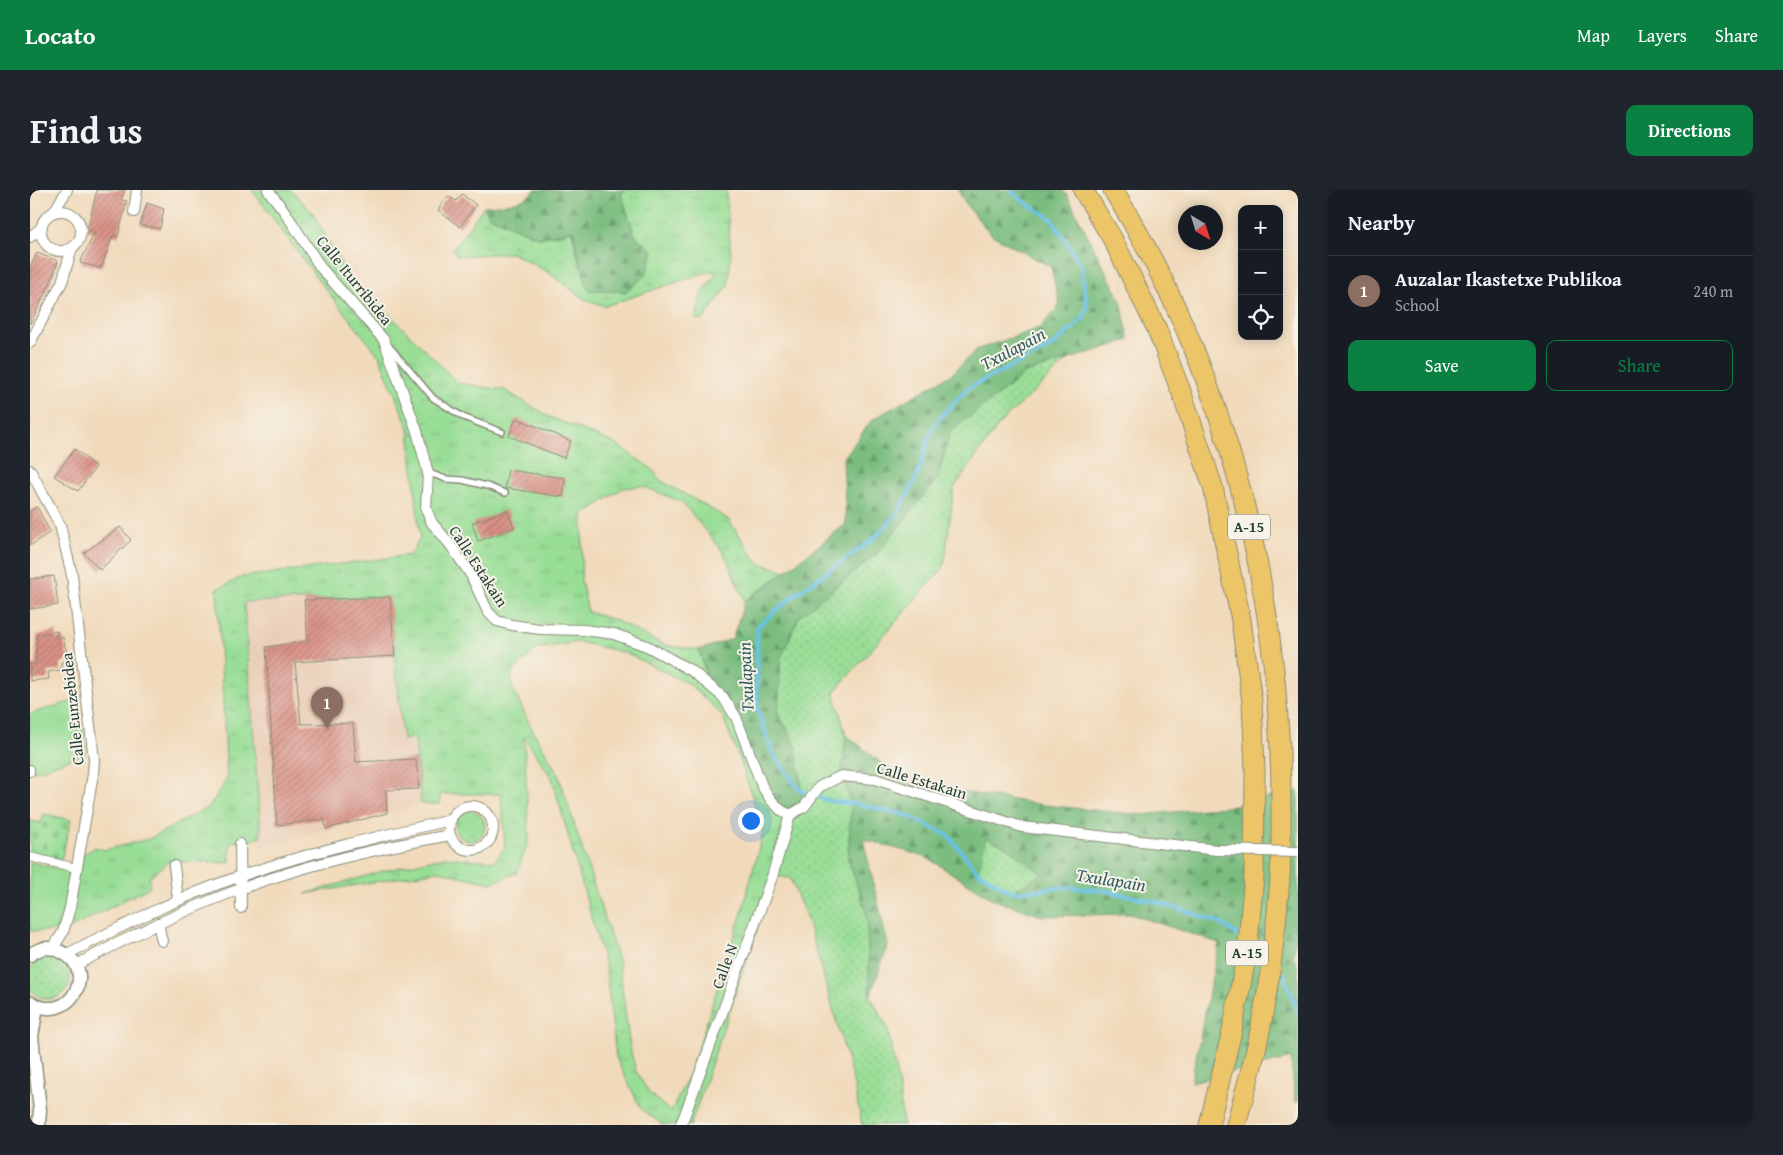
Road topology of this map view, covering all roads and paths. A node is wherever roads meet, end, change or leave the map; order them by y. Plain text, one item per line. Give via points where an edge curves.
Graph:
1 (67, 190) edge
2 (137, 190) edge
3 (268, 190) edge
4 (1083, 190) edge
5 (1114, 190) edge
6 (134, 212) dead end
7 (53, 213) junction
8 (42, 227) junction
9 (30, 237) edge
10 (72, 248) junction
11 (384, 340) junction
12 (30, 343) edge
13 (502, 432) dead end
14 (30, 470) edge
15 (428, 473) junction
16 (505, 493) dead end
17 (790, 815) junction
18 (451, 820) junction
19 (450, 834) junction
20 (240, 844) dead end
21 (1298, 852) edge
22 (30, 857) edge
23 (174, 866) dead end
24 (76, 868) junction
25 (241, 876) junction
26 (241, 889) junction
27 (178, 900) junction
28 (241, 908) dead end
29 (158, 923) junction
30 (162, 942) dead end
31 (53, 948) junction
32 (68, 954) junction
33 (30, 955) edge
34 (76, 965) junction
35 (33, 1004) edge
36 (39, 1125) edge
37 (680, 1125) edge
38 (1209, 1125) edge
39 (1236, 1125) edge

1 - 7 street
2 - 6 street
3 - 11 street, Calle Iturribidea via 321,268
4 - 38 highway, A-15 via 1112,238 1156,327 1182,394 1213,487 1242,620 1252,702 1254,874 1247,952
5 - 39 highway, A-15 via 1156,266 1189,336 1244,502 1264,593 1276,686 1281,763 1280,889 1273,955 1257,1044
7 - 8 street
7 - 10 street via 68,213 79,222 81,235
8 - 9 street
8 - 10 street via 42,238 49,248 59,251
10 - 12 street via 62,282
11 - 13 lane via 433,398 463,416
11 - 15 street, Calle Estakain via 417,431
14 - 24 street, Calle Eunzebidea via 60,525 72,575 94,759
15 - 16 lane
15 - 17 street, Calle Estakain via 426,509 432,523 465,567 488,612 498,621 512,626 614,634 647,646 692,671 723,697 736,717 762,786 771,800
17 - 21 street, Calle Estakain, bridge via 804,807 819,787 841,776 875,779 1022,827 1217,850
17 - 37 street, Calle N via 772,877
18 - 19 street
18 - 19 street via 463,808 476,807 488,816 492,830 486,844 473,850 458,846
18 - 25 street via 353,842
19 - 26 street via 331,860
20 - 25 street
22 - 24 street
23 - 27 street
24 - 31 street, Calle Eunzebidea via 70,908 63,932
25 - 26 street
25 - 27 street
26 - 28 street
26 - 29 street
27 - 32 street
29 - 30 street
29 - 34 street
31 - 32 street
31 - 33 street via 44,948
32 - 34 street
34 - 35 street via 79,983 71,999 55,1008 46,1009
35 - 36 street via 32,1037

